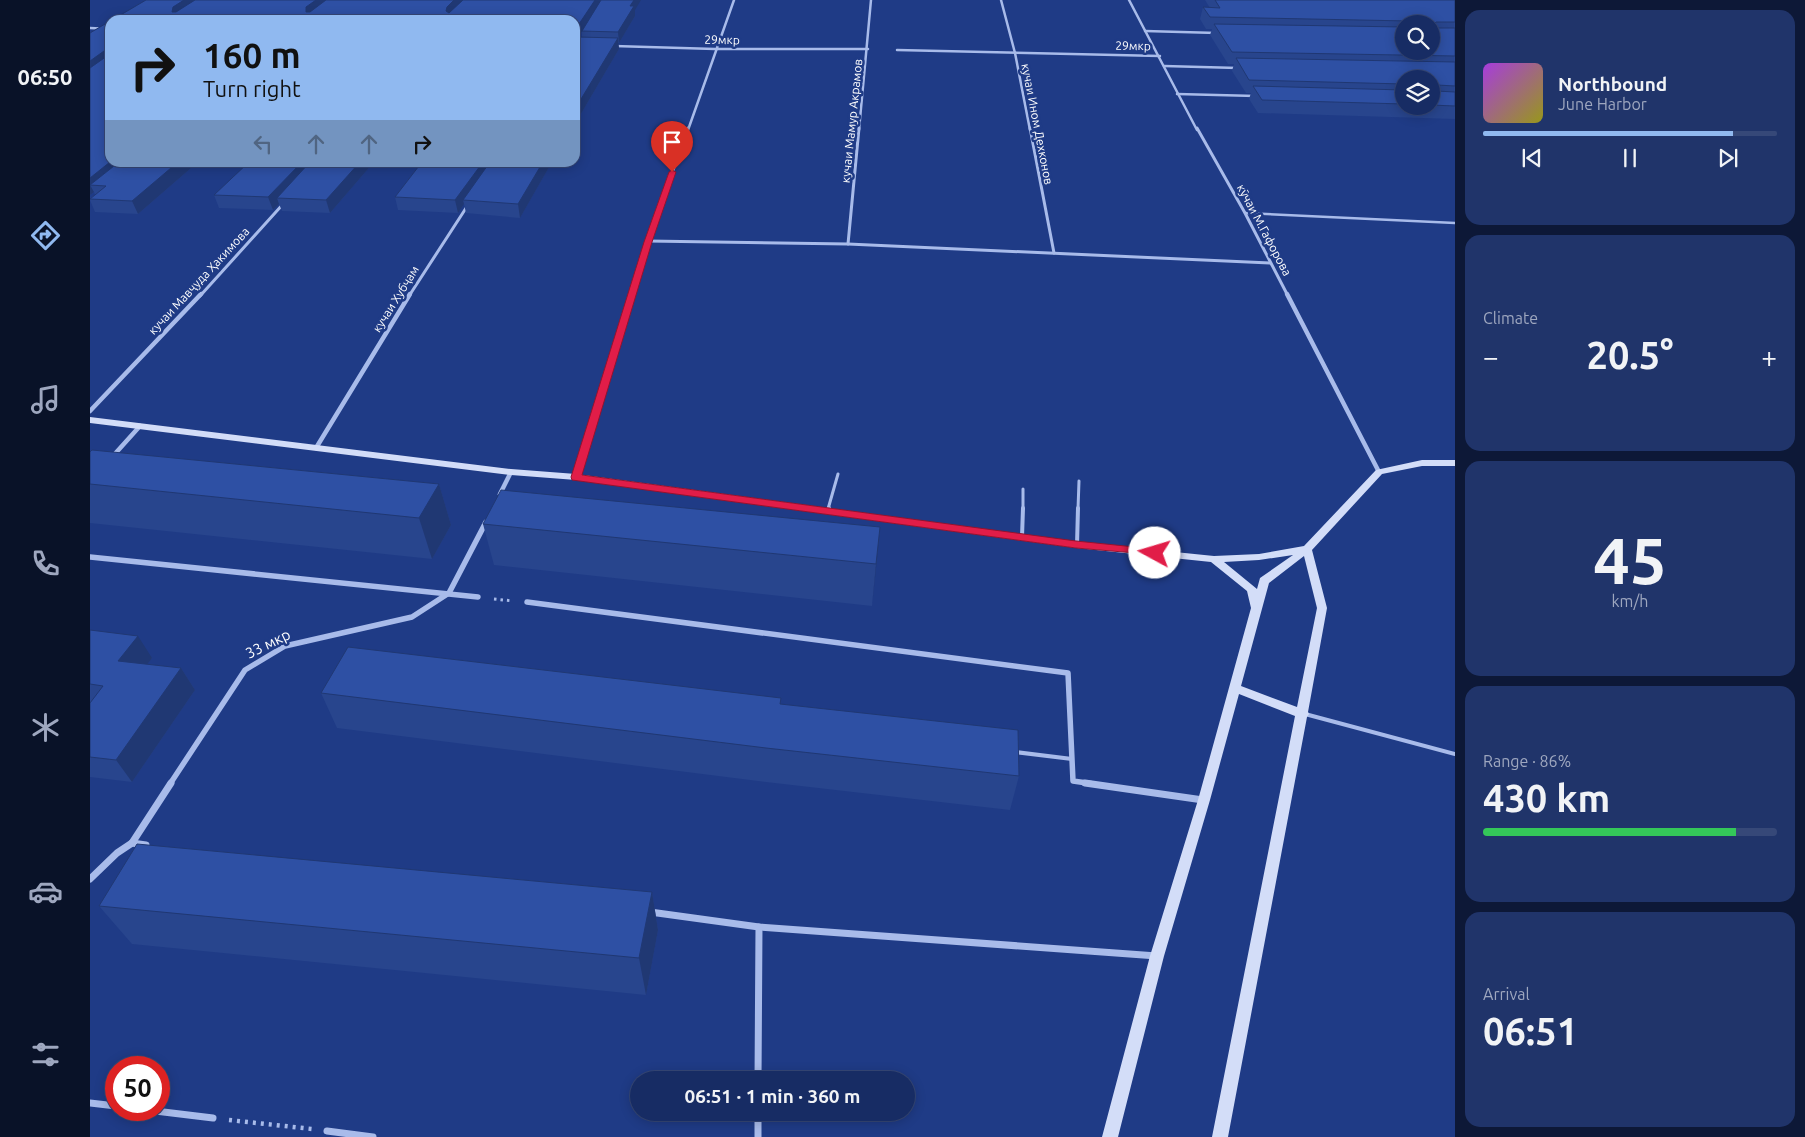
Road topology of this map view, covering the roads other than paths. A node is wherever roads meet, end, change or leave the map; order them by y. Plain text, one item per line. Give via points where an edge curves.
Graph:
1 (734, 0) edge
2 (871, 0) edge
3 (1001, 0) edge
4 (1129, 0) edge
5 (90, 28) edge
6 (105, 29) edge
7 (1145, 31) junction
8 (1225, 33) edge
9 (607, 46) edge
10 (715, 49) junction
11 (868, 49) junction
12 (897, 50) dead end
13 (1015, 53) junction
14 (1160, 56) junction
15 (1164, 66) junction
16 (1242, 68) edge
17 (1176, 94) junction
18 (1266, 96) edge
19 (288, 199) edge
20 (470, 202) edge
21 (1244, 213) junction
22 (1455, 223) edge
23 (648, 242) junction
24 (848, 244) junction
25 (1054, 253) junction
26 (1270, 263) junction
27 (90, 411) edge
28 (90, 420) edge
29 (140, 426) junction
30 (316, 448) junction
31 (109, 462) edge
32 (1455, 463) edge
33 (511, 472) junction
34 (1379, 472) junction
35 (838, 474) dead end
36 (576, 477) junction
37 (1079, 481) dead end
38 (1023, 488) dead end
39 (498, 498) edge
40 (828, 510) junction
41 (489, 516) edge
42 (1022, 537) junction
43 (1076, 545) junction
44 (1307, 549) junction
45 (90, 557) edge
46 (1214, 559) junction
47 (449, 593) junction
48 (478, 597) road end
49 (527, 602) road end
50 (1256, 608) junction
51 (1234, 688) junction
52 (1303, 714) junction
53 (1013, 752) edge
54 (1455, 754) edge
55 (1072, 759) junction
56 (1204, 800) junction
57 (132, 843) junction
58 (151, 845) edge
59 (90, 879) edge
60 (641, 911) edge
61 (759, 927) junction
62 (1158, 956) junction
63 (758, 1071) edge
64 (90, 1103) edge
65 (105, 1105) edge
66 (170, 1113) edge
67 (213, 1118) road end
68 (758, 1121) edge
69 (327, 1131) road end
70 (373, 1137) edge
71 (758, 1137) edge
72 (1110, 1137) edge
73 (1220, 1137) edge

1 - 10 street
2 - 11 street, кучаи Мамур Акрамов
3 - 13 street, кучаи Ином Дехконов
4 - 7 street, кӯчаи М.Гафорова
5 - 6 street
7 - 8 street
7 - 14 street, кӯчаи М.Гафорова
9 - 10 street, 29мкр
10 - 11 street, 29мкр
10 - 23 street
11 - 24 street, кучаи Мамур Акрамов
12 - 13 street, 29мкр
13 - 14 street, 29мкр
13 - 25 street, кучаи Ином Дехконов
14 - 15 street, кӯчаи М.Гафорова
15 - 16 street
15 - 17 street, кӯчаи М.Гафорова
17 - 18 street
17 - 21 street, кӯчаи М.Гафорова
19 - 27 street, кучаи Мавҷуда Ҳакимова
20 - 30 street, кучаи Хубҷам
21 - 22 lane
21 - 26 street, кӯчаи М.Гафорова
23 - 24 street
23 - 36 street
24 - 25 street
25 - 26 street
26 - 34 street, кӯчаи М.Гафорова
28 - 29 main road
29 - 30 main road
29 - 31 street
30 - 33 main road
32 - 34 main road via 1422,463
33 - 36 main road
33 - 39 street
34 - 44 main road
35 - 40 lane
36 - 40 main road
37 - 43 lane
38 - 42 lane
40 - 42 main road
41 - 47 street, 33 мкр
42 - 43 main road
43 - 46 main road
44 - 46 main road via 1259,557
44 - 50 main road via 1264,582
44 - 52 main road via 1322,608
45 - 47 street
46 - 50 main road via 1252,589
47 - 48 street
47 - 57 street, 33 мкр via 412,617 285,646 245,670
49 - 55 street via 1068,673
50 - 51 main road
51 - 52 main road
51 - 56 main road
52 - 54 lane
52 - 73 main road
53 - 55 lane
55 - 56 street via 1073,781
56 - 62 main road
57 - 58 street
57 - 59 street, 33 мкр
60 - 61 street
61 - 62 street
61 - 63 street
62 - 72 main road
64 - 65 street
66 - 67 street
68 - 71 street
69 - 70 street

